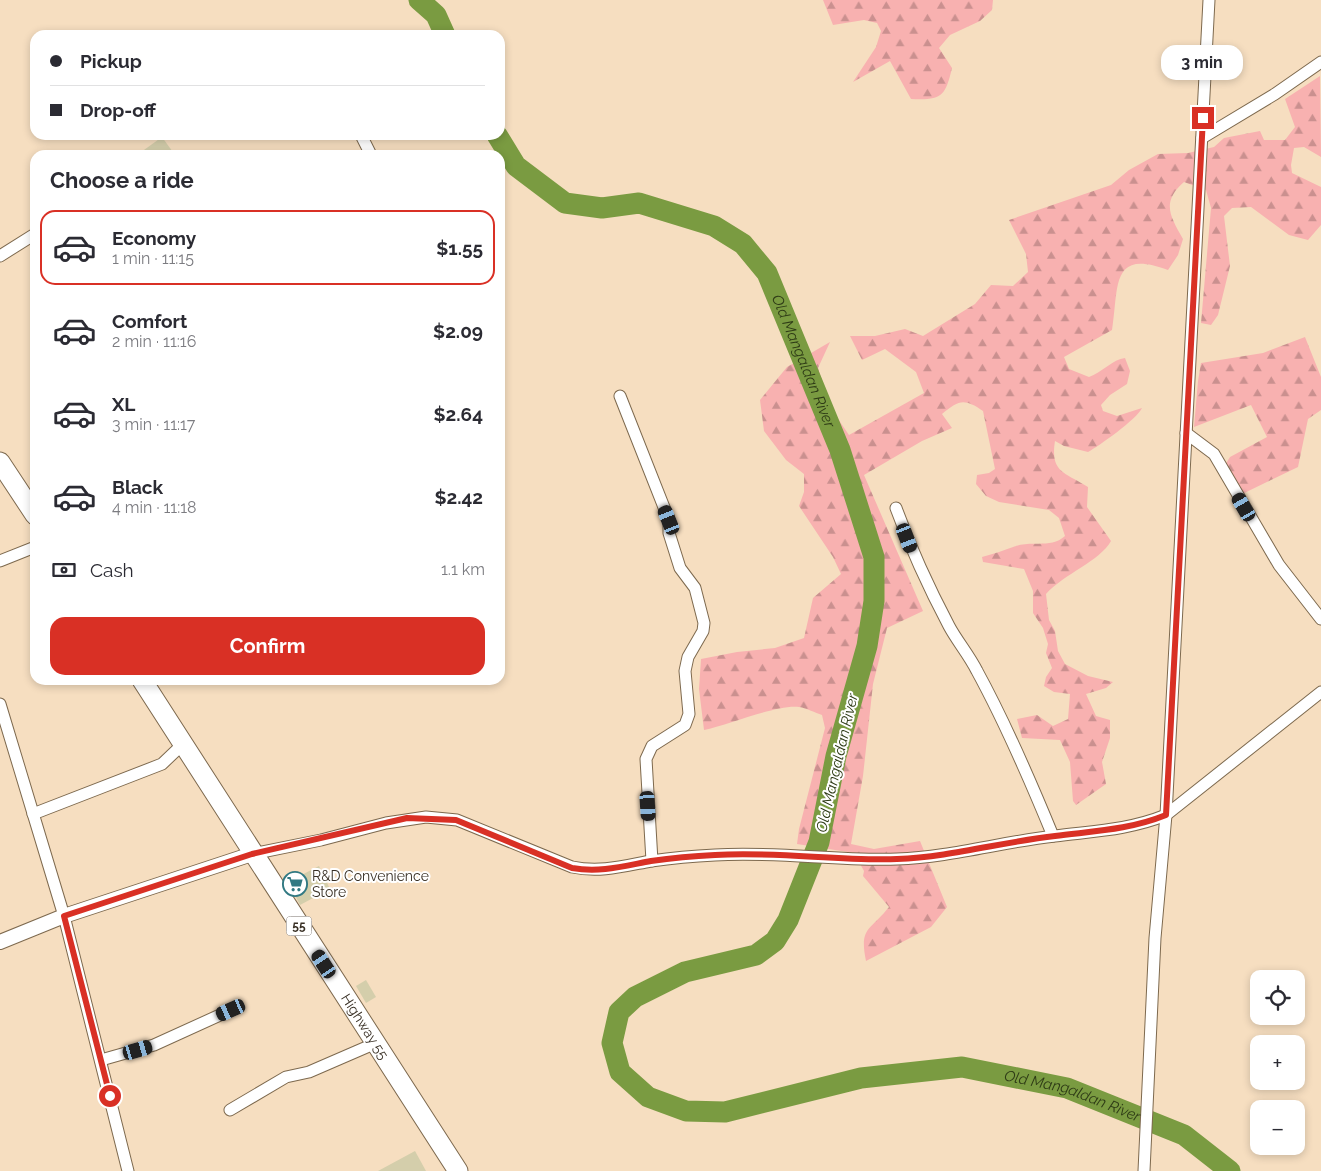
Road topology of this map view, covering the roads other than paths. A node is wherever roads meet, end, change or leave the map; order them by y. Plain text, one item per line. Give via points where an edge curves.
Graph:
1 (1209, 0) edge
2 (1321, 62) edge
3 (1202, 138) junction
4 (30, 237) edge
5 (0, 256) edge
6 (620, 396) dead end
7 (1186, 433) junction
8 (0, 462) edge
9 (30, 507) edge
10 (896, 508) dead end
11 (30, 548) edge
12 (0, 561) edge
13 (1321, 619) edge
14 (145, 685) edge
15 (1321, 692) edge
16 (0, 704) edge
17 (183, 744) junction
18 (33, 814) junction
19 (1166, 815) junction
20 (1053, 836) junction
21 (252, 854) junction
22 (652, 861) junction
23 (64, 916) junction
24 (0, 942) edge
25 (231, 1010) dead end
26 (376, 1043) junction
27 (101, 1060) junction
28 (230, 1110) dead end
29 (128, 1171) edge
30 (458, 1171) edge
31 (1144, 1171) edge

1 - 3 street
2 - 3 street
3 - 7 street
4 - 5 street
6 - 22 street via 669,520 669,533 680,568 695,588 704,623 685,671 689,714 685,724 652,746 646,759
7 - 13 street via 1214,454 1279,566
7 - 19 street
8 - 9 highway
10 - 20 street via 928,584 990,696
11 - 12 street
14 - 17 highway, Highway 55 / 55
15 - 19 street
16 - 18 street
17 - 18 street via 162,764
17 - 21 highway, Highway 55 / 55
18 - 23 street
19 - 20 street via 1113,831
19 - 31 street via 1155,938
20 - 22 street via 931,857 856,860 788,854 716,855
21 - 22 street via 386,823 426,818 456,820 572,868 603,871
21 - 23 street
21 - 26 highway, Highway 55 / 55
23 - 24 street
23 - 27 street
25 - 27 street via 154,1046
26 - 28 street via 310,1072 286,1077
26 - 30 highway, Highway 55 / 55
27 - 29 street

